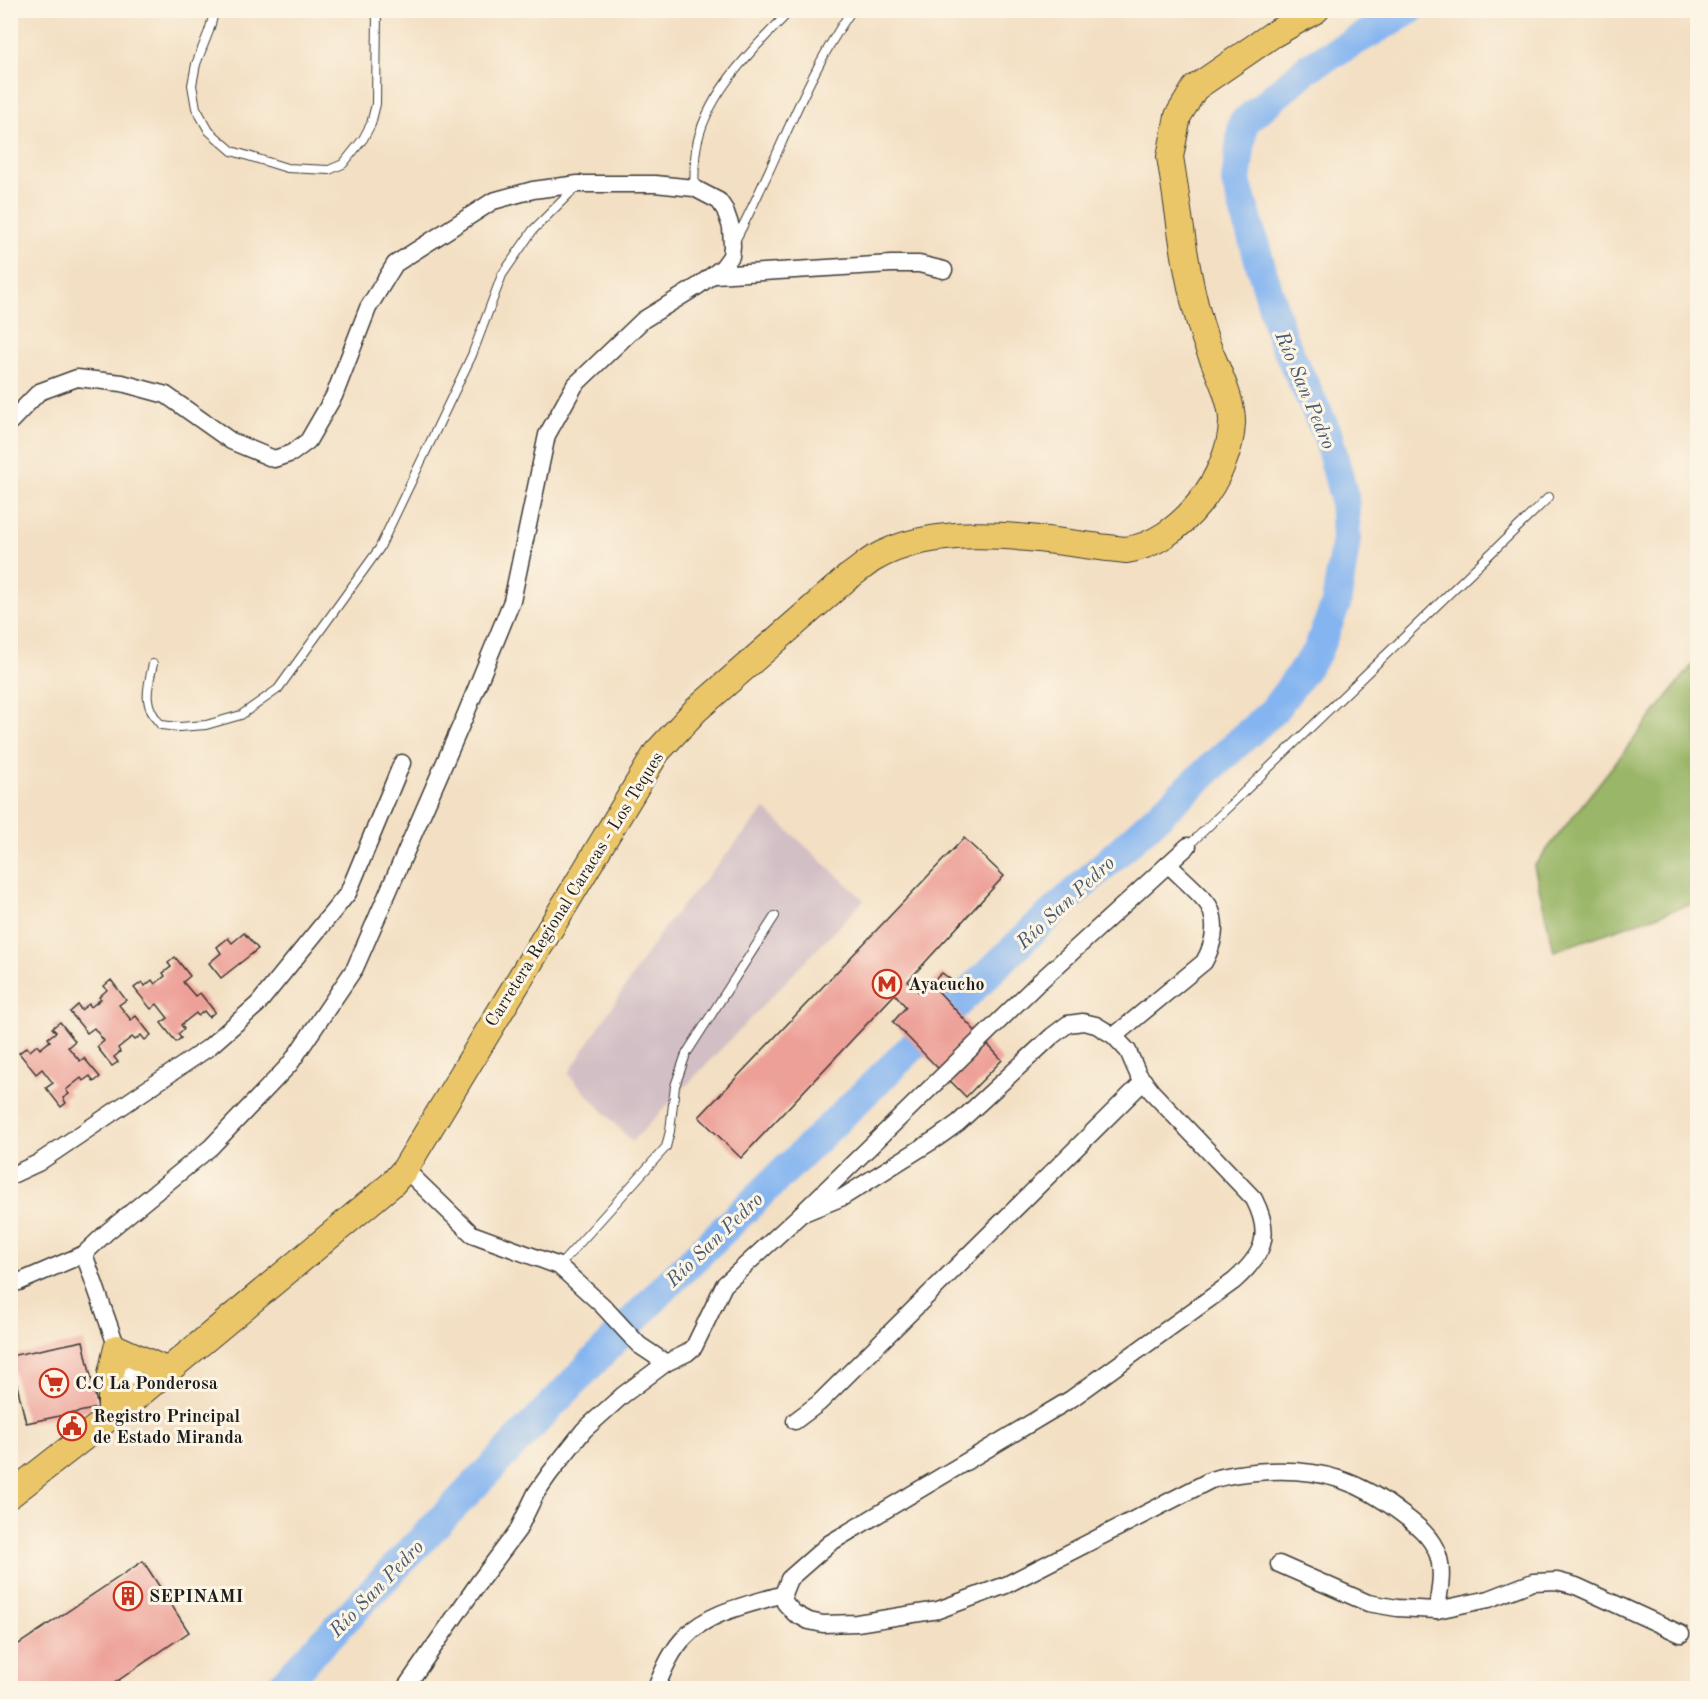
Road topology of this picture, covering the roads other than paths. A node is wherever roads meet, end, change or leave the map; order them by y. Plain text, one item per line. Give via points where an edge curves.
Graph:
1 (214, 10) edge
2 (377, 10) edge
3 (791, 10) edge
4 (1316, 10) edge
5 (849, 12) edge
6 (578, 184) junction
7 (694, 188) junction
8 (732, 246) junction
9 (944, 270) dead end
10 (715, 274) junction
11 (10, 422) edge
12 (1549, 497) dead end
13 (153, 664) dead end
14 (402, 763) dead end
15 (1188, 846) joint
16 (1168, 864) junction
17 (775, 916) dead end
18 (1114, 1036) junction
19 (1144, 1081) junction
20 (405, 1168) junction
21 (10, 1176) edge
22 (801, 1214) junction
23 (84, 1254) junction
24 (559, 1266) junction
25 (10, 1283) edge
26 (117, 1348) junction
27 (666, 1363) junction
28 (168, 1371) junction
29 (142, 1392) junction
30 (111, 1416) junction
31 (795, 1421) dead end
32 (13, 1489) edge
33 (1280, 1564) dead end
34 (783, 1594) junction
35 (1437, 1610) junction
36 (1681, 1634) dead end
37 (405, 1689) edge
38 (656, 1689) edge

1 - 2 lane via 192,85 196,108 209,131 232,151 287,168 329,170 343,164 371,124 376,104
3 - 7 lane via 744,59 718,96 696,150
4 - 20 main road, Carretera Regional Caracas - Los Teques via 1195,88 1178,116 1170,157 1191,287 1232,420 1230,446 1219,475 1188,516 1166,536 1141,548 961,536 913,543 874,559 847,578 696,710 657,752
5 - 8 lane via 781,141 757,201
6 - 7 street
6 - 11 street via 493,201 395,264 368,308 334,396 308,441 292,453 274,459 231,441 166,395 122,383 77,378 39,392
6 - 13 lane via 533,230 502,275 472,355 379,549 278,689 241,715 206,725 161,725 146,702
7 - 8 street via 719,201 725,210
8 - 10 street via 730,256
9 - 10 street via 919,264 891,264
10 - 23 street via 643,320 575,385 548,435 512,601 355,968 290,1064 212,1147
12 - 15 lane
14 - 21 street via 348,893 258,1004 208,1048 38,1163
15 - 16 street
16 - 18 street via 1210,907 1214,930 1211,950 1204,962
16 - 22 street via 1037,984
17 - 24 lane via 686,1054 675,1086 666,1147
18 - 19 street via 1128,1051
18 - 22 street via 1096,1025 1068,1024 944,1133 843,1197
19 - 31 street via 819,1403
19 - 34 street via 1254,1199 1265,1232 1261,1251 1234,1281 1071,1399 830,1543 789,1579
20 - 24 street via 472,1234
20 - 28 main road, Carretera Regional Caracas - Los Teques via 392,1184
22 - 27 street via 724,1285 694,1347
23 - 25 street
23 - 26 street
24 - 27 street via 639,1345
26 - 28 main road
26 - 29 street
26 - 30 main road via 111,1374
27 - 37 street via 584,1430 536,1493 518,1530
28 - 29 main road, Carretera Regional Caracas - Los Teques
29 - 30 main road, Carretera Regional Caracas - Los Teques
30 - 32 main road, Carretera Regional Caracas - Los Teques
33 - 35 street via 1368,1603
34 - 35 street via 794,1613 823,1624 938,1610 1006,1585 1211,1480 1228,1474 1297,1470 1346,1480 1419,1527 1438,1555 1441,1575
34 - 38 street via 699,1625 675,1650
35 - 36 street via 1489,1599 1533,1582 1557,1581

